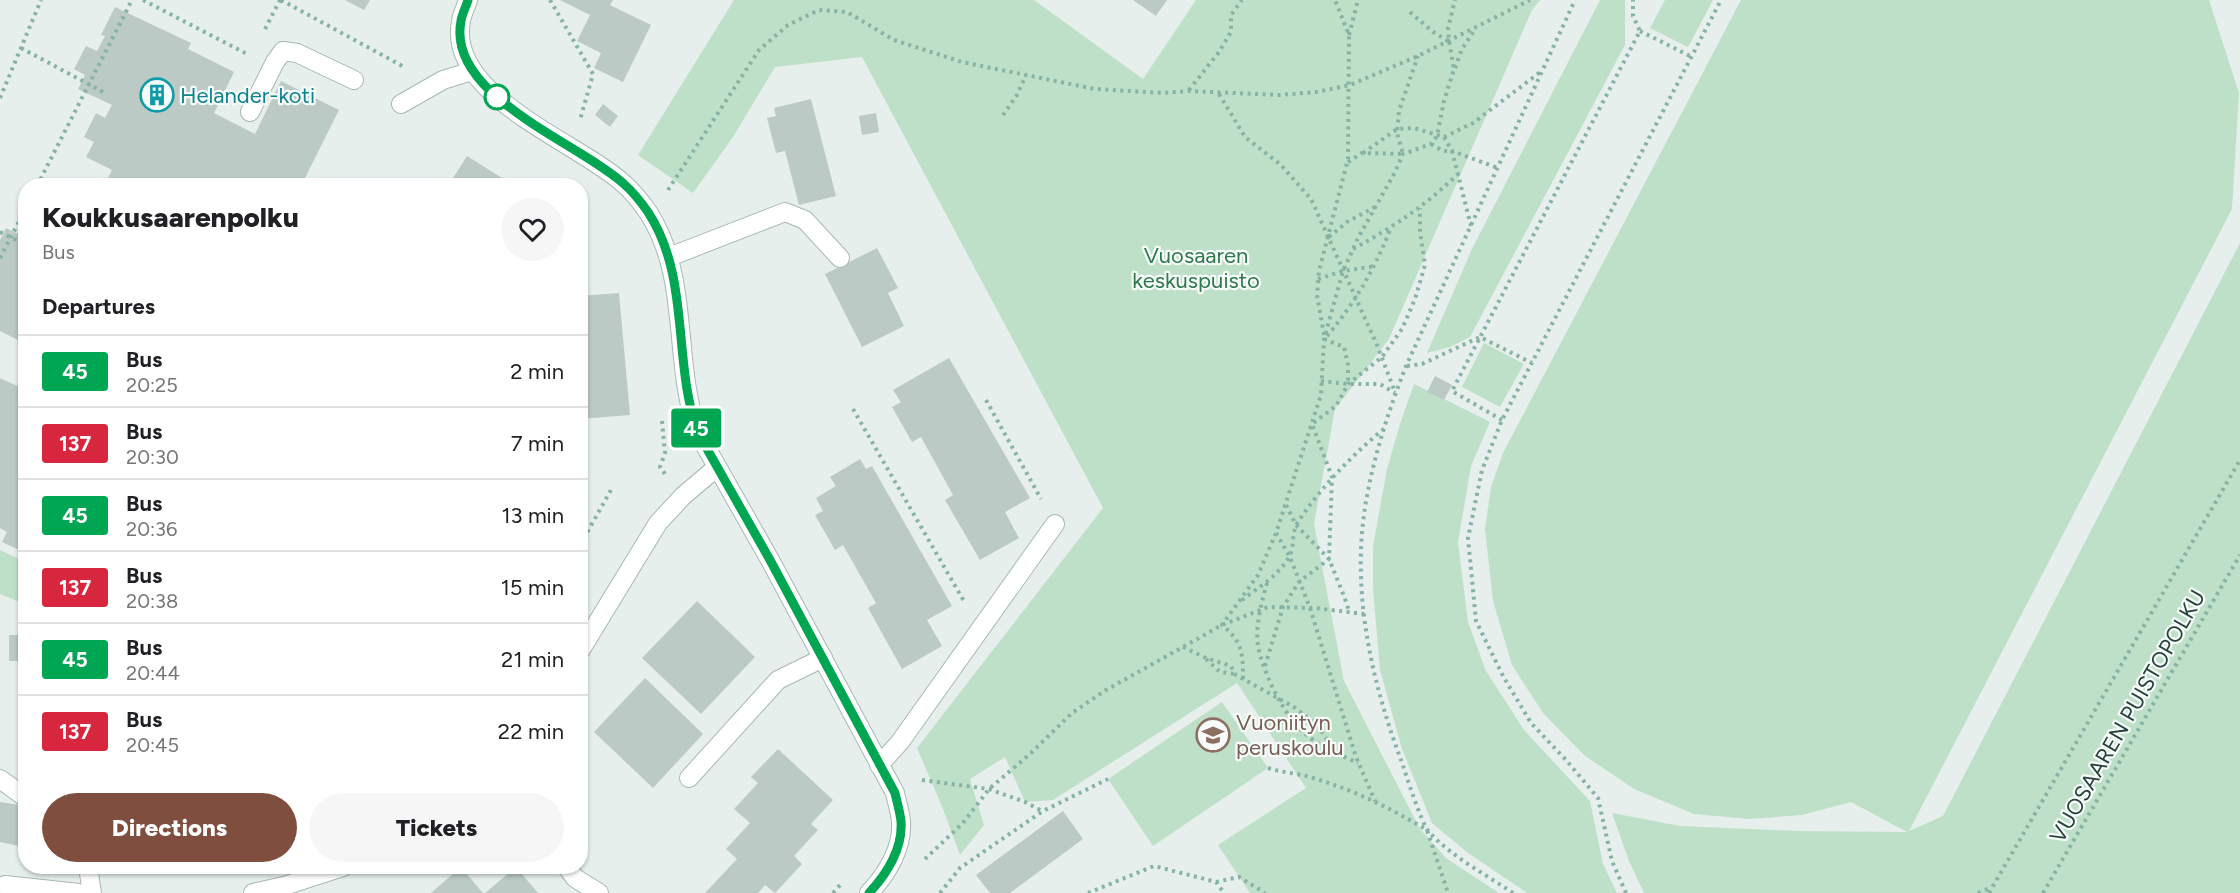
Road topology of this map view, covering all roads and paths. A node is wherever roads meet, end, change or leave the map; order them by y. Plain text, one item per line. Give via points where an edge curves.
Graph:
1 (41, 0) edge
2 (132, 0) edge
3 (142, 0) edge
4 (281, 0) edge
5 (468, 0) edge
6 (550, 0) edge
7 (1242, 0) edge
8 (1335, 0) edge
9 (1358, 0) edge
10 (1455, 0) edge
11 (1530, 0) edge
12 (1575, 0) edge
13 (1633, 0) edge
14 (1721, 0) edge
15 (1410, 12) dead end
16 (1478, 25) junction
17 (1640, 31) junction
18 (1349, 36) junction
19 (1449, 41) junction
20 (21, 48) junction
21 (251, 55) dead end
22 (1418, 56) junction
23 (1692, 57) junction
24 (1454, 69) junction
25 (1544, 70) junction
26 (472, 71) junction
27 (1026, 75) junction
28 (354, 80) dead end
29 (443, 80) junction
30 (89, 84) junction
31 (1350, 85) junction
32 (1189, 90) junction
33 (1218, 93) junction
34 (107, 94) dead end
35 (0, 98) edge
36 (401, 104) dead end
37 (250, 112) dead end
38 (1003, 115) dead end
39 (576, 126) dead end
40 (1397, 129) junction
41 (1437, 136) junction
42 (1444, 137) junction
43 (1431, 144) junction
44 (1452, 151) junction
45 (1362, 153) junction
46 (1403, 154) junction
47 (1348, 162) junction
48 (1498, 168) junction
49 (1459, 173) junction
50 (41, 178) edge
51 (664, 195) dead end
52 (1376, 207) junction
53 (1420, 208) junction
54 (18, 222) edge
55 (1471, 226) junction
56 (1391, 228) junction
57 (0, 232) edge
58 (10, 237) junction
59 (1328, 238) junction
60 (18, 241) edge
61 (1353, 249) junction
62 (669, 257) junction
63 (0, 258) edge
64 (840, 258) dead end
65 (1374, 266) junction
66 (1343, 271) junction
67 (1318, 279) junction
68 (1356, 298) junction
69 (1480, 337) junction
70 (1324, 339) junction
71 (1382, 357) junction
72 (1532, 363) junction
73 (1407, 366) junction
74 (1321, 381) junction
75 (1348, 384) junction
76 (1396, 393) junction
77 (986, 400) dead end
78 (853, 409) dead end
79 (1502, 420) junction
80 (1312, 424) junction
81 (1385, 428) junction
82 (2240, 460) edge
83 (716, 468) junction
84 (1332, 477) junction
85 (611, 490) dead end
86 (1286, 505) junction
87 (1055, 524) joint
88 (1296, 525) junction
89 (588, 531) edge
90 (1276, 533) junction
91 (2240, 555) edge
92 (1290, 557) junction
93 (1329, 559) junction
94 (1268, 582) junction
95 (1299, 582) junction
96 (1238, 603) junction
97 (1283, 607) junction
98 (1310, 608) junction
99 (1260, 610) junction
100 (1348, 611) junction
101 (1364, 614) junction
102 (1222, 625) junction
103 (980, 631) junction
104 (588, 638) edge
105 (1183, 647) junction
106 (823, 658) junction
107 (1206, 658) junction
108 (1265, 666) junction
109 (1236, 675) junction
110 (1243, 679) junction
111 (1280, 700) junction
112 (900, 742) junction
113 (1336, 753) junction
114 (1359, 763) junction
115 (879, 765) junction
116 (1268, 768) dead end
117 (689, 778) dead end
118 (0, 779) edge
119 (1108, 779) dead end
120 (922, 780) junction
121 (989, 789) junction
122 (924, 791) dead end
123 (18, 792) edge
124 (1375, 801) junction
125 (1043, 811) junction
126 (1426, 830) junction
127 (923, 853) dead end
128 (89, 874) edge
129 (321, 874) edge
130 (572, 874) edge
131 (1216, 882) junction
132 (5, 885) dead end
133 (1992, 887) junction
134 (79, 893) edge
135 (92, 893) edge
136 (253, 893) edge
137 (599, 893) edge
138 (869, 893) edge
139 (940, 893) edge
140 (1088, 893) edge
141 (1224, 893) edge
142 (1265, 893) edge
143 (1448, 893) edge
144 (1513, 893) edge
145 (1626, 893) edge
146 (1978, 893) edge
147 (1989, 893) edge
148 (2043, 893) edge

1 - 20 path
2 - 30 path
3 - 21 path
4 - 29 path via 411,71
5 - 26 street via 460,22 462,47
6 - 39 path via 593,74
7 - 32 path via 1231,15 1231,32
8 - 18 path
9 - 18 path
10 - 19 path
11 - 16 path
12 - 25 path
13 - 17 path via 1633,16
14 - 23 path
15 - 19 path
16 - 19 path
16 - 24 path
17 - 23 path
17 - 69 path
18 - 31 path
19 - 22 path
19 - 24 path
20 - 30 path
20 - 35 path
22 - 31 path
22 - 40 path via 1398,111
23 - 72 path
24 - 41 path
25 - 42 path via 1473,123
25 - 48 path
26 - 29 street
26 - 62 street via 491,93 623,183 648,212
27 - 32 path via 1095,89 1163,93
27 - 38 path
27 - 51 path via 962,62 894,40 847,12 819,10 788,25 759,50
28 - 37 street via 297,53 283,51
29 - 36 street
30 - 34 path
30 - 50 path
31 - 33 path via 1279,95
31 - 47 path
32 - 33 path
33 - 59 path via 1245,136 1281,165 1311,199
40 - 41 path via 1414,128
40 - 45 path
40 - 46 path
41 - 42 path
41 - 43 path
42 - 44 path
43 - 44 path
43 - 46 path
44 - 48 path
44 - 49 path
45 - 46 path
45 - 47 path
46 - 52 path
47 - 59 path
48 - 55 path
49 - 53 path
49 - 55 path
52 - 59 path via 1347,222
52 - 61 path
53 - 56 path
53 - 71 path via 1425,265 1402,328
54 - 58 path
55 - 73 path
56 - 61 path
56 - 65 path
57 - 58 path
58 - 60 path
58 - 63 path
59 - 66 path
59 - 67 path
61 - 66 path
62 - 64 street via 785,212 805,220
62 - 83 street via 690,411
65 - 66 path
65 - 68 path
66 - 67 path
66 - 68 path
66 - 70 path
67 - 70 path
68 - 70 path
68 - 71 path
69 - 72 path
69 - 73 path via 1422,364
69 - 79 path via 1452,391
70 - 74 path
70 - 75 path via 1344,347
71 - 75 path
71 - 76 path
72 - 79 path
73 - 76 path
74 - 75 path
74 - 80 path
75 - 76 path via 1380,384
75 - 80 path via 1336,406
76 - 81 path
77 - 87 path
78 - 103 path
79 - 145 path via 1482,470 1468,538 1476,621 1531,723 1598,798 1611,861
80 - 84 path
80 - 86 path
81 - 84 path
81 - 101 path via 1367,497 1361,572
82 - 133 path
83 - 104 street via 658,523
83 - 106 street
84 - 88 path
84 - 93 path
85 - 89 path
86 - 88 path
86 - 90 path
87 - 103 street
88 - 92 path
88 - 93 path
90 - 92 path
90 - 96 path via 1258,575
91 - 148 path, VUOSAAREN PUISTOPOLKU
92 - 94 path
92 - 95 path
93 - 95 path
93 - 100 path
94 - 96 path
94 - 99 path
95 - 97 path
95 - 98 path
96 - 102 path
97 - 98 path
97 - 99 path
97 - 108 path
98 - 100 path
98 - 114 path
99 - 102 path
99 - 108 path via 1258,646
100 - 101 path
101 - 126 path via 1372,666 1388,724
102 - 105 path
102 - 110 path via 1235,636 1243,655
103 - 112 street
105 - 107 path
105 - 121 path via 1072,713
106 - 115 street
106 - 117 street via 778,680
107 - 109 path via 1220,672
107 - 109 path via 1231,666
108 - 111 path
109 - 110 path
110 - 111 path
111 - 113 path via 1317,725
111 - 113 path via 1299,729
112 - 115 street
112 - 120 path
113 - 114 path
114 - 124 path
115 - 138 street via 895,793 901,822 891,865
116 - 124 path via 1311,777
118 - 123 street
119 - 125 path
120 - 121 path
120 - 122 path
121 - 125 path
121 - 127 path via 963,823 922,861
124 - 126 path
125 - 139 path via 960,868
126 - 143 path
126 - 144 path via 1451,852
128 - 135 street
129 - 136 street
130 - 137 street
131 - 140 path via 1154,866
131 - 141 path
131 - 142 path via 1239,877
132 - 134 street
133 - 146 path
133 - 147 path

